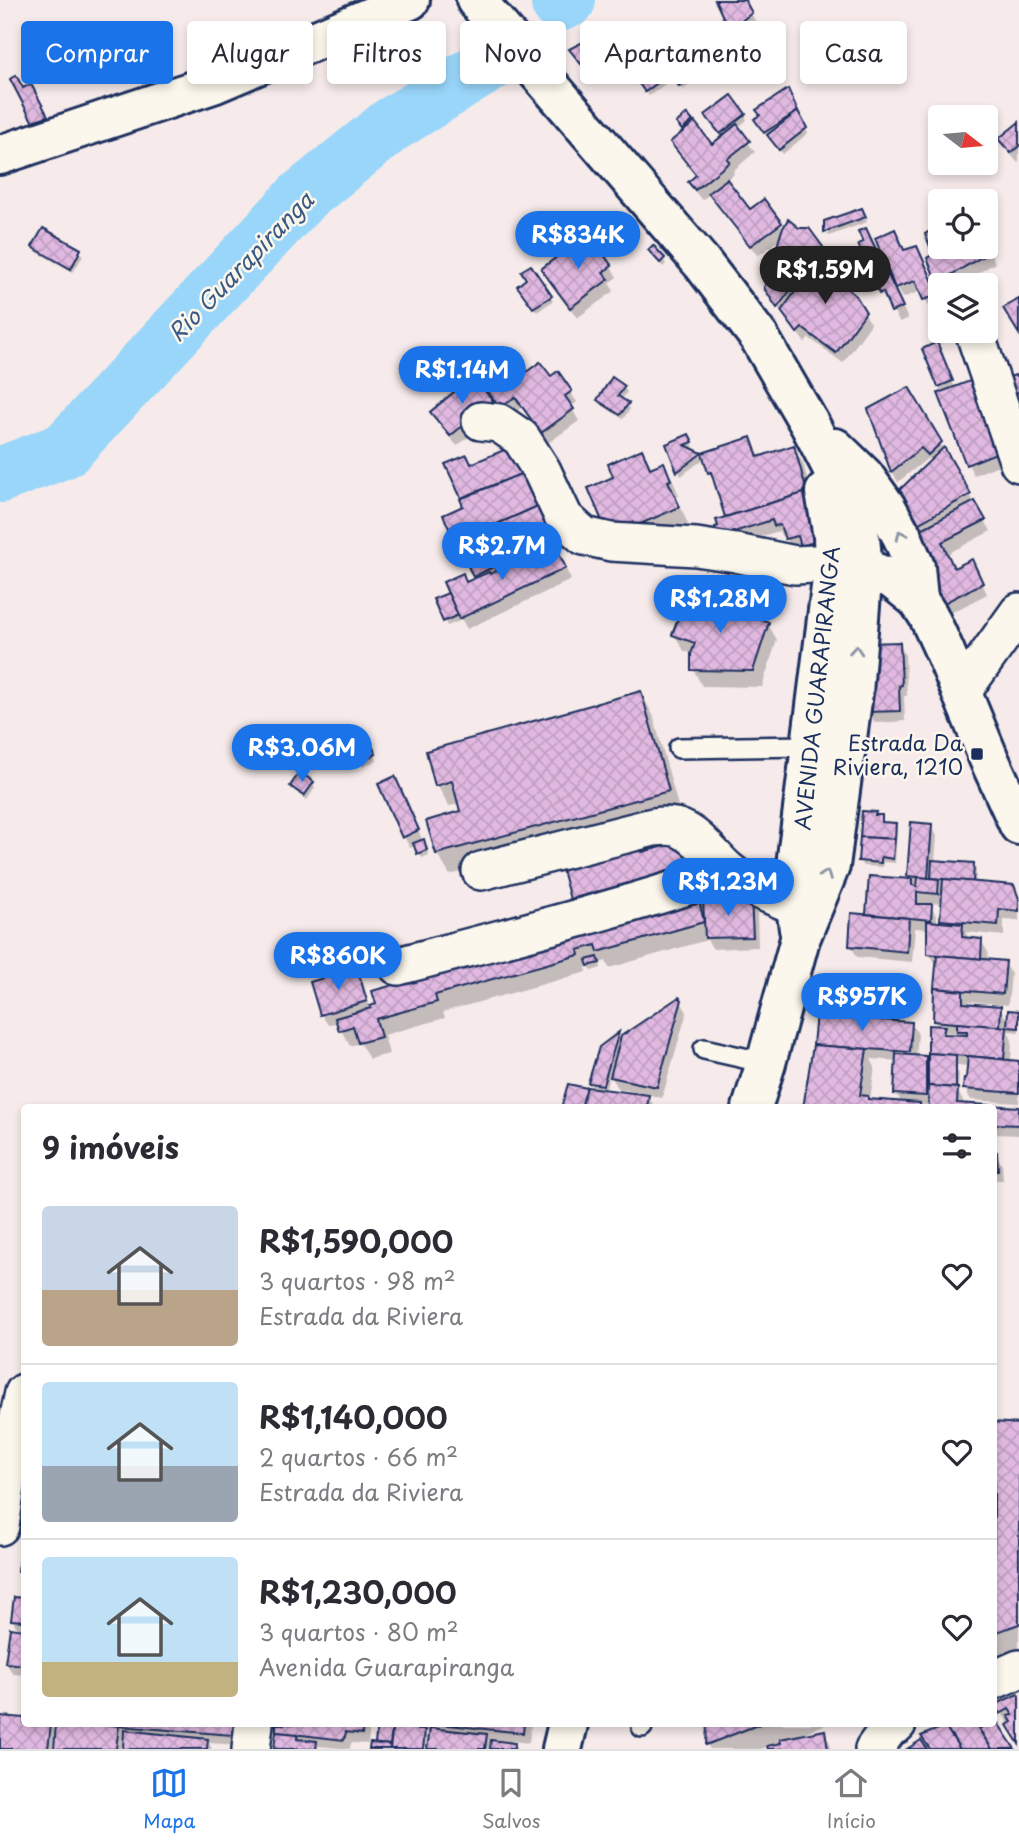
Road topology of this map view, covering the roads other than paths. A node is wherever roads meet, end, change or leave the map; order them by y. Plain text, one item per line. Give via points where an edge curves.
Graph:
1 (410, 0) edge
2 (476, 0) edge
3 (0, 155) edge
4 (978, 343) edge
5 (481, 421) dead end
6 (810, 425) junction
7 (1019, 463) edge
8 (847, 578) junction
9 (918, 600) junction
10 (1019, 612) edge
11 (945, 652) junction
12 (961, 693) junction
13 (811, 746) junction
14 (679, 748) dead end
15 (1019, 825) edge
16 (481, 871) dead end
17 (730, 872) junction
18 (798, 922) junction
19 (398, 966) dead end
20 (704, 1049) dead end
21 (766, 1063) junction
22 (753, 1104) edge
23 (21, 1407) edge
24 (0, 1526) edge
25 (1019, 1669) edge
26 (997, 1678) edge
27 (254, 1727) edge
28 (567, 1727) edge
29 (890, 1727) edge
30 (251, 1749) edge
31 (562, 1749) edge
32 (874, 1749) edge

1 - 3 main road via 213,84
2 - 6 main road via 702,263 759,337
4 - 7 street
5 - 8 street via 499,423 521,438 564,518 584,536 709,549
6 - 8 main road, AVENIDA GUARAPIRANGA
9 -> 6 main road via 915,567 887,507 864,476
8 - 9 main road via 892,579
8 - 11 main road
8 - 13 main road, AVENIDA GUARAPIRANGA
18 -> 8 main road, AVENIDA GUARAPIRANGA via 830,866 853,693
9 - 11 main road
10 - 12 street
11 - 12 main road
12 - 15 main road
13 - 14 lane
13 - 18 main road, AVENIDA GUARAPIRANGA via 797,857
16 - 17 street via 667,826 680,828 697,840
17 - 18 street
17 - 19 street via 573,921
18 - 21 main road, AVENIDA GUARAPIRANGA
20 - 21 lane
21 - 22 main road, AVENIDA GUARAPIRANGA
23 - 24 street
25 - 26 street
27 - 30 street
28 - 31 main road
29 - 32 street

